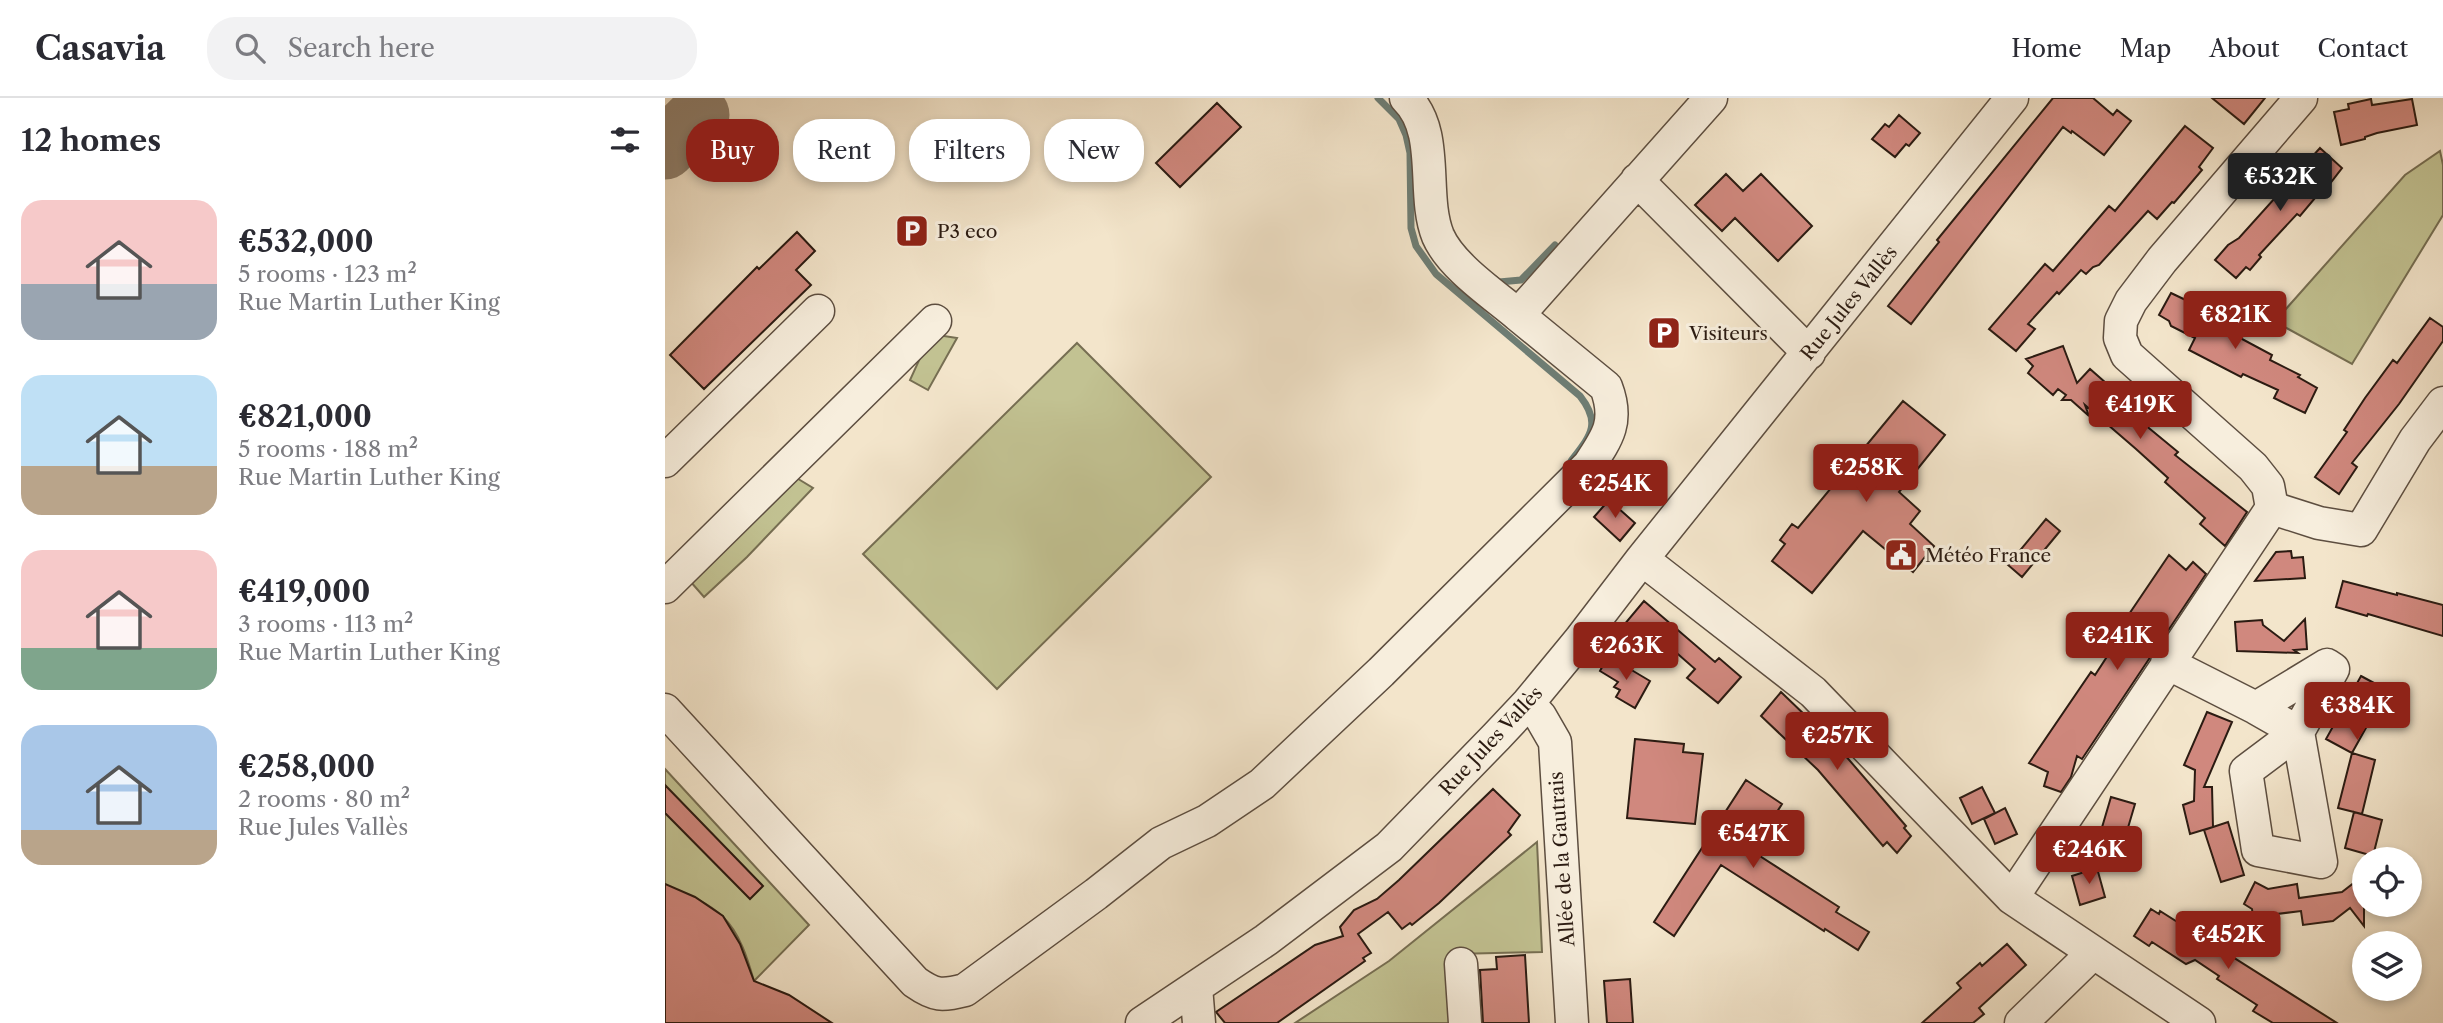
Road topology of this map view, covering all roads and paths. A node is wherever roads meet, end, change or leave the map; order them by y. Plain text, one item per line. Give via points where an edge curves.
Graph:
1 (1406, 98) edge
2 (1711, 98) edge
3 (2012, 98) edge
4 (2301, 98) edge
5 (1637, 180) junction
6 (818, 311) dead end
7 (1518, 315) junction
8 (935, 321) dead end
9 (1809, 353) junction
10 (2443, 403) edge
11 (665, 461) edge
12 (2273, 509) junction
13 (1642, 559) junction
14 (665, 587) edge
15 (2167, 663) junction
16 (1528, 703) junction
17 (2256, 708) junction
18 (665, 709) edge
19 (2012, 898) junction
20 (2093, 953) junction
21 (1461, 964) dead end
22 (1196, 987) junction
23 (1142, 1023) edge
24 (1199, 1023) edge
25 (1465, 1023) edge
26 (1572, 1023) edge
27 (2021, 1023) edge
28 (2199, 1023) edge

1 - 7 street via 1425,133 1429,201 1439,238 1458,264
2 - 5 street
3 - 9 street, Rue Jules Vallès
4 - 12 street via 2162,260 2121,321 2120,338 2127,355 2253,467 2268,486
5 - 7 street
5 - 9 street
6 - 11 street
7 - 18 street via 1606,387 1613,404 1612,422 1589,465 1381,673 1262,784 1207,821 1161,843 965,990 932,994 915,982
8 - 14 street
9 - 13 street, Rue Jules Vallès
10 - 12 street via 2361,530
12 - 15 street
13 - 16 street, Rue Jules Vallès
13 - 19 street via 1813,692
15 - 17 street
15 - 19 street
16 - 22 street, Rue Jules Vallès via 1389,846
16 - 26 street, Allée de la Gautrais via 1555,742
17 - 17 street via 2298,732 2333,669 2327,665
19 - 20 street
20 - 27 street
20 - 28 street
21 - 25 street
22 - 23 street, Rue Jules Vallès
22 - 24 street

